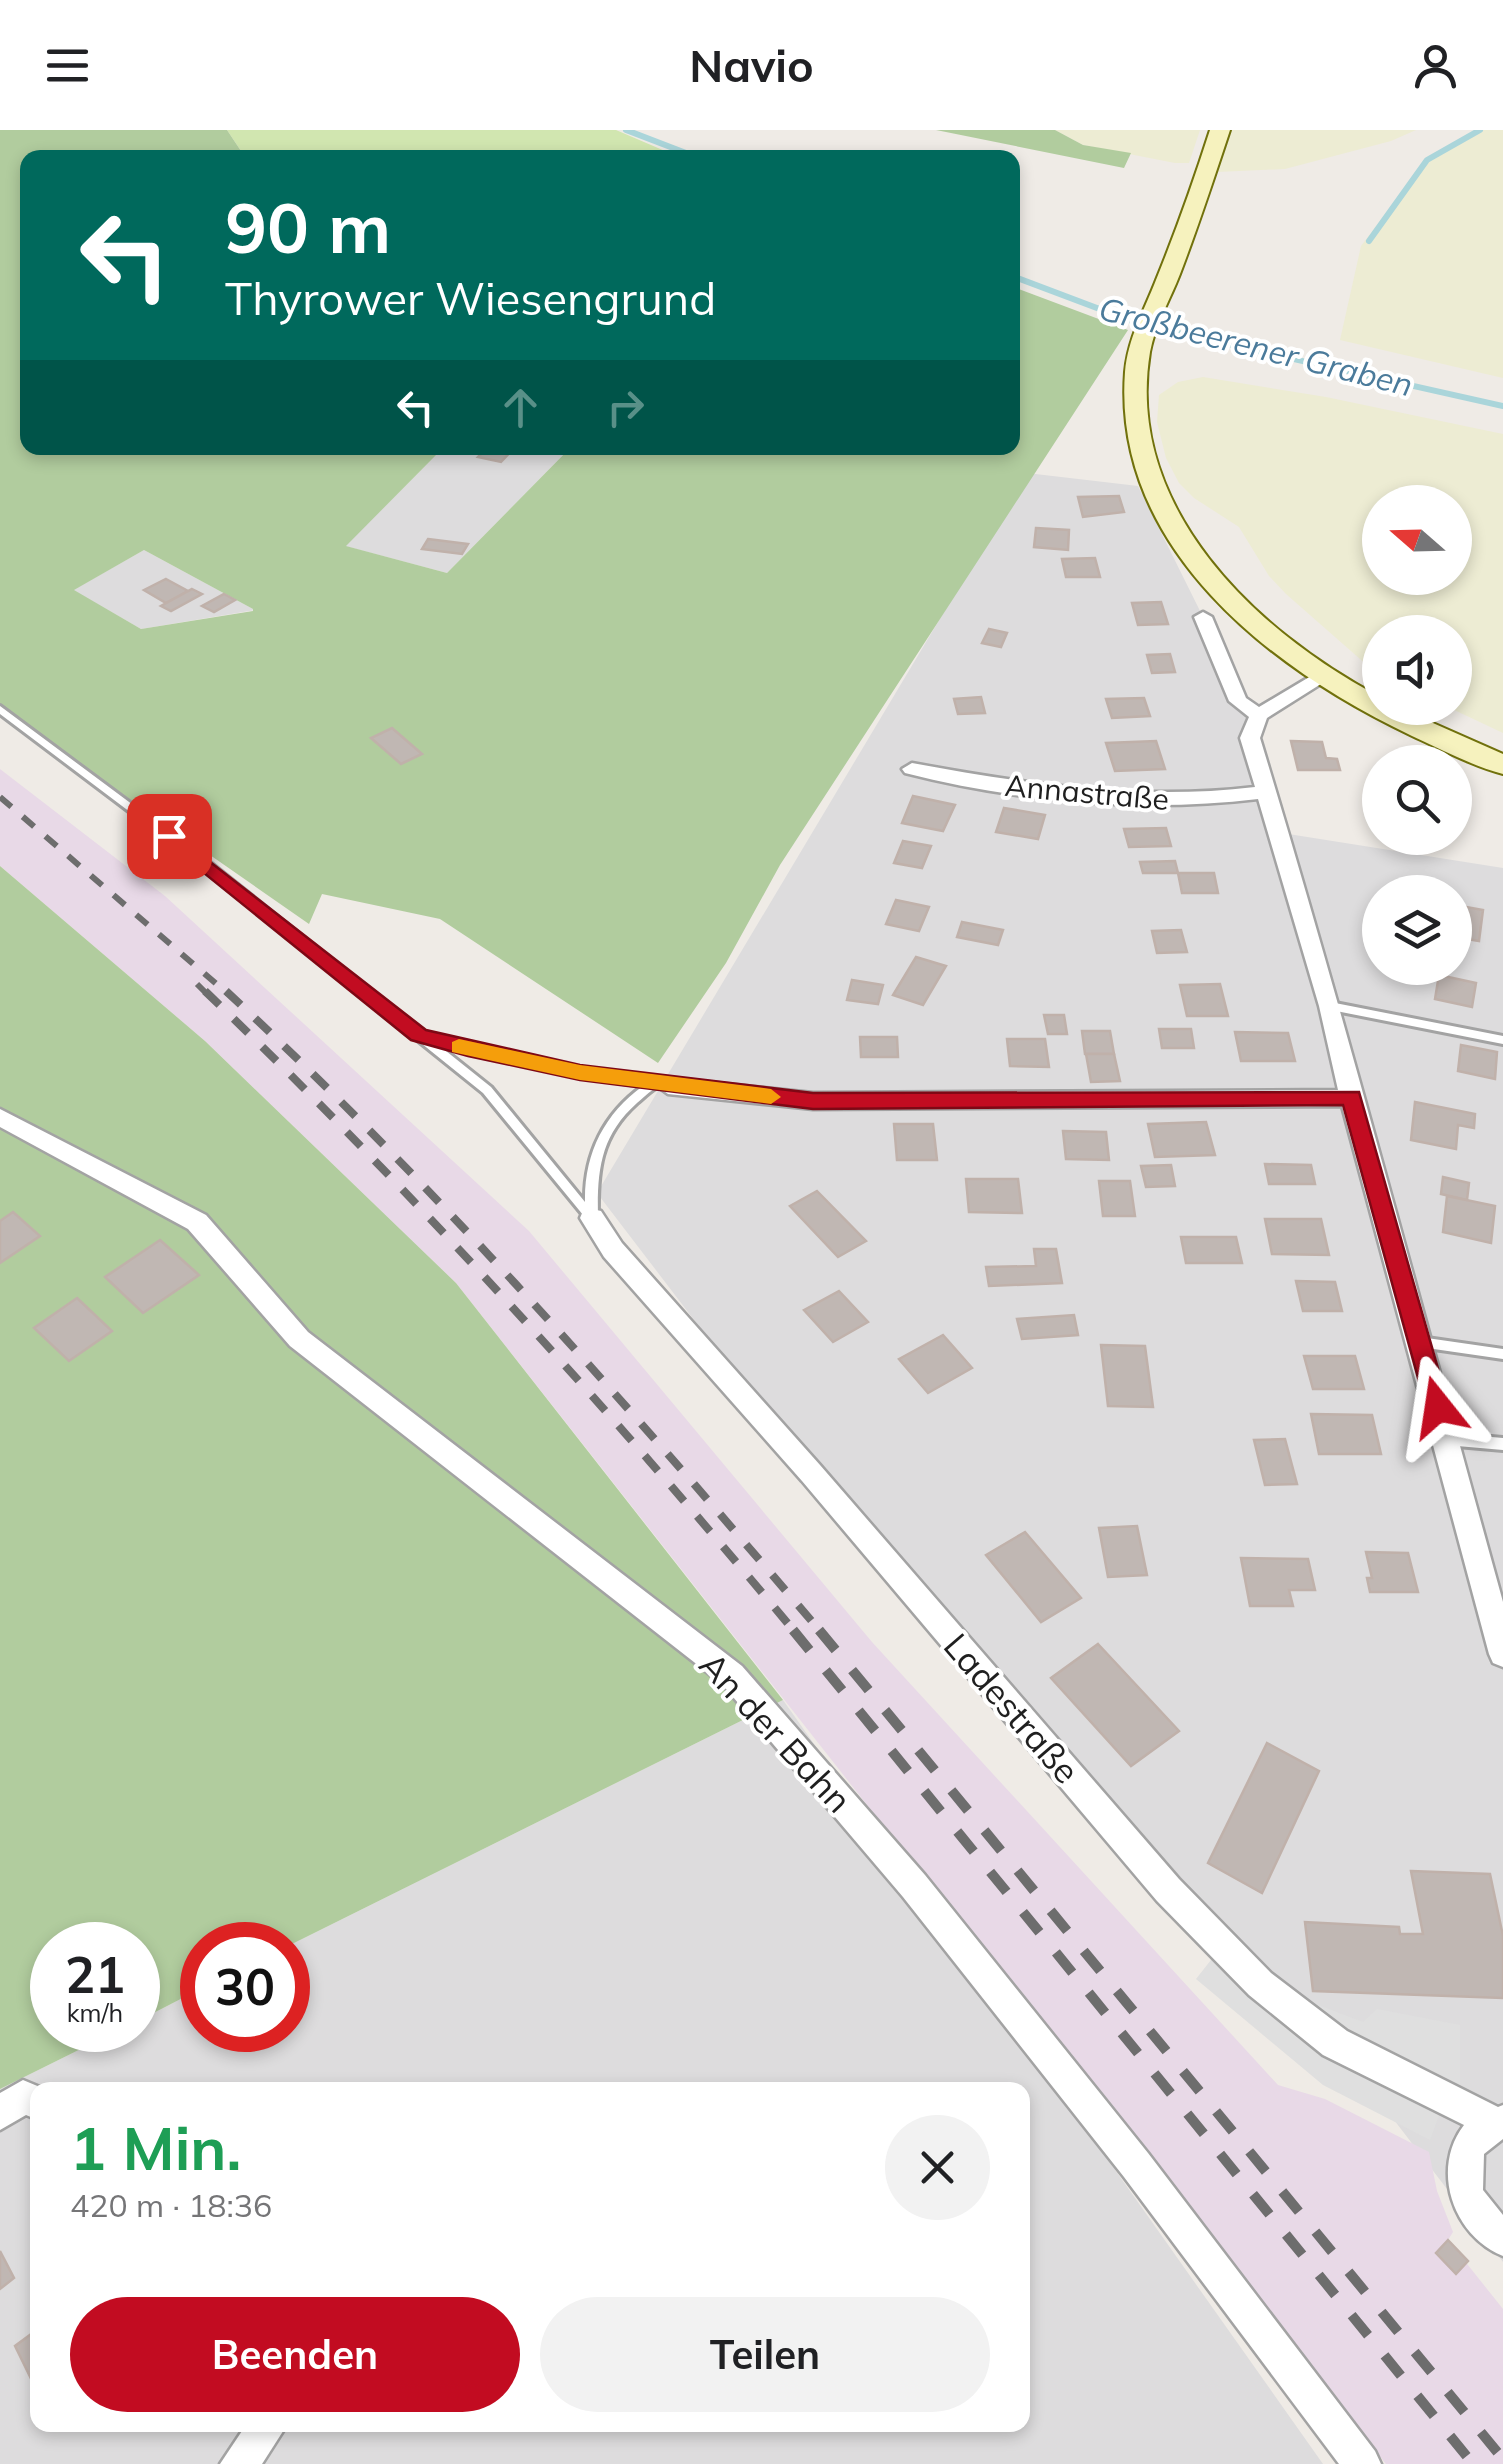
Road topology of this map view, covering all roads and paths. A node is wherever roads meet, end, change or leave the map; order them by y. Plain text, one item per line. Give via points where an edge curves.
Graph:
1 (1220, 130) edge
2 (1202, 617) dead end
3 (1323, 677) junction
4 (0, 708) edge
5 (1259, 715) junction
6 (1503, 765) edge
7 (912, 769) dead end
8 (1264, 792) junction
9 (1330, 1006) junction
10 (418, 1035) junction
11 (1503, 1040) edge
12 (661, 1084) junction
13 (1352, 1098) junction
14 (0, 1117) edge
15 (592, 1218) junction
16 (1420, 1342) junction
17 (1503, 1354) edge
18 (1446, 1439) junction
19 (1503, 1444) edge
20 (1503, 1654) edge
21 (30, 2100) edge
22 (0, 2113) edge
23 (1499, 2122) edge
24 (1503, 2239) edge
25 (264, 2432) edge
26 (239, 2464) edge
27 (1362, 2464) edge

1 - 3 main road via 1141,343 1136,389 1142,439 1178,539 1222,597
2 - 5 street via 1238,701
3 - 5 street
3 - 6 main road
4 - 10 lane
5 - 8 street via 1250,738
7 - 8 street, Annastraße via 1009,788 1158,798
8 - 9 street via 1282,833
9 - 11 lane
9 - 13 street
10 - 12 lane via 580,1073
10 - 15 lane via 487,1090
12 - 13 street via 813,1101
12 - 15 lane via 612,1120 594,1155
13 - 16 street
14 - 27 street, An der Bahn via 197,1222 299,1339 732,1674 914,1886
15 - 23 street, Ladestraße via 1168,1890 1260,1984 1335,2043
16 - 17 lane
16 - 18 street
18 - 19 lane
18 - 20 street
21 - 22 street via 23,2097
23 - 24 street, Ladestraße via 1467,2148 1464,2185
25 - 26 street

